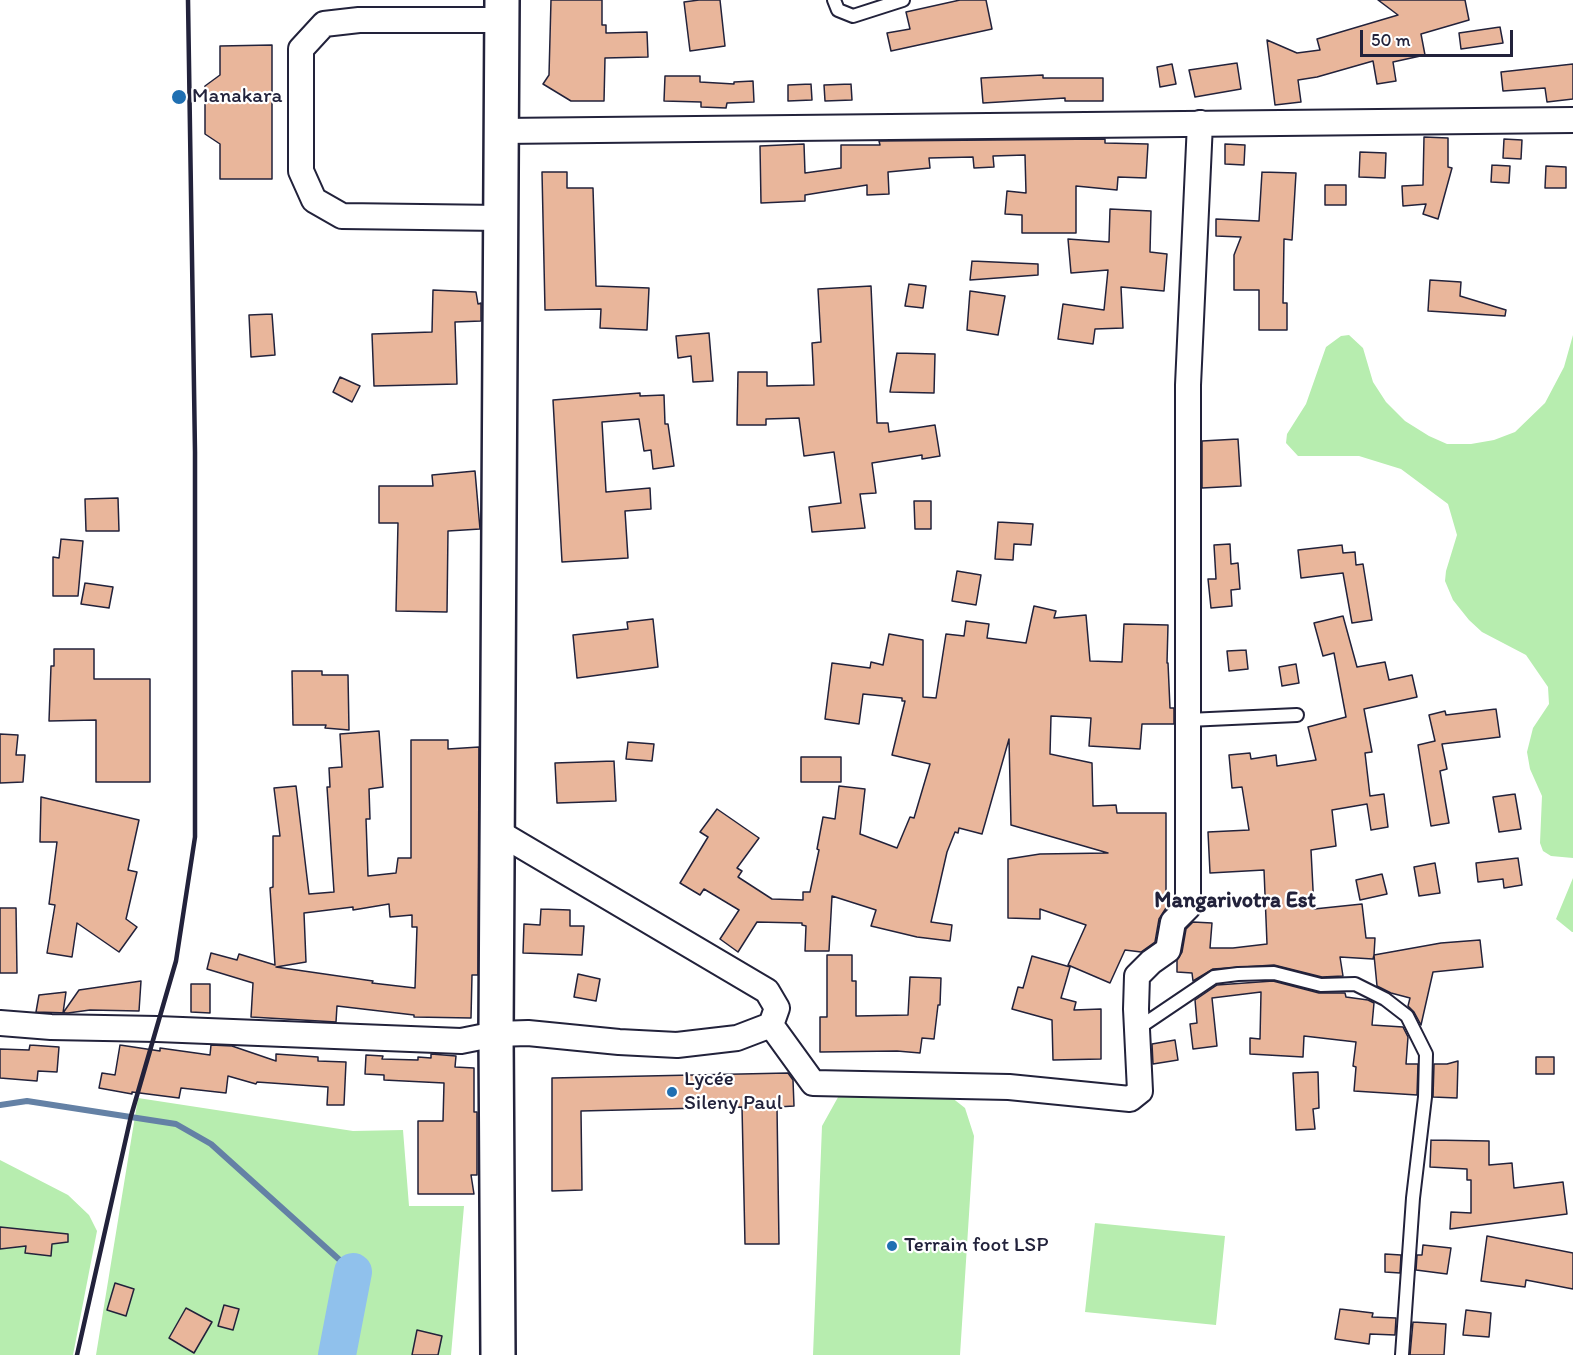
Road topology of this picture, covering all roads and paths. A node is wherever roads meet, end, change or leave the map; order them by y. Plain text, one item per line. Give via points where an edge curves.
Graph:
1 (834, 0) edge
2 (903, 0) edge
3 (502, 10) edge
4 (1573, 120) edge
5 (1200, 123) junction
6 (501, 131) junction
7 (501, 218) junction
8 (1297, 715) dead end
9 (1188, 720) junction
10 (498, 832) junction
11 (0, 1023) edge
12 (771, 1025) junction
13 (1137, 1029) junction
14 (496, 1034) junction
15 (498, 1355) edge
16 (1402, 1355) edge

1 - 2 lane via 838,10 853,16
3 - 6 main road
3 - 7 street via 324,24 302,49 301,171 314,200 342,216
4 - 5 street
5 - 6 street
5 - 9 street via 1188,385
6 - 7 main road
7 - 10 main road
8 - 9 lane
9 - 13 street via 1188,908 1173,922 1168,951 1137,976
10 - 12 street via 767,991 777,1008
10 - 14 main road
11 - 14 street via 461,1041
12 - 13 street via 813,1083 1009,1087 1130,1099 1140,1090
12 - 14 street via 738,1038 677,1045
13 - 16 lane via 1214,977 1238,974 1274,973 1321,985 1355,984 1407,1016 1426,1054
14 - 15 main road

